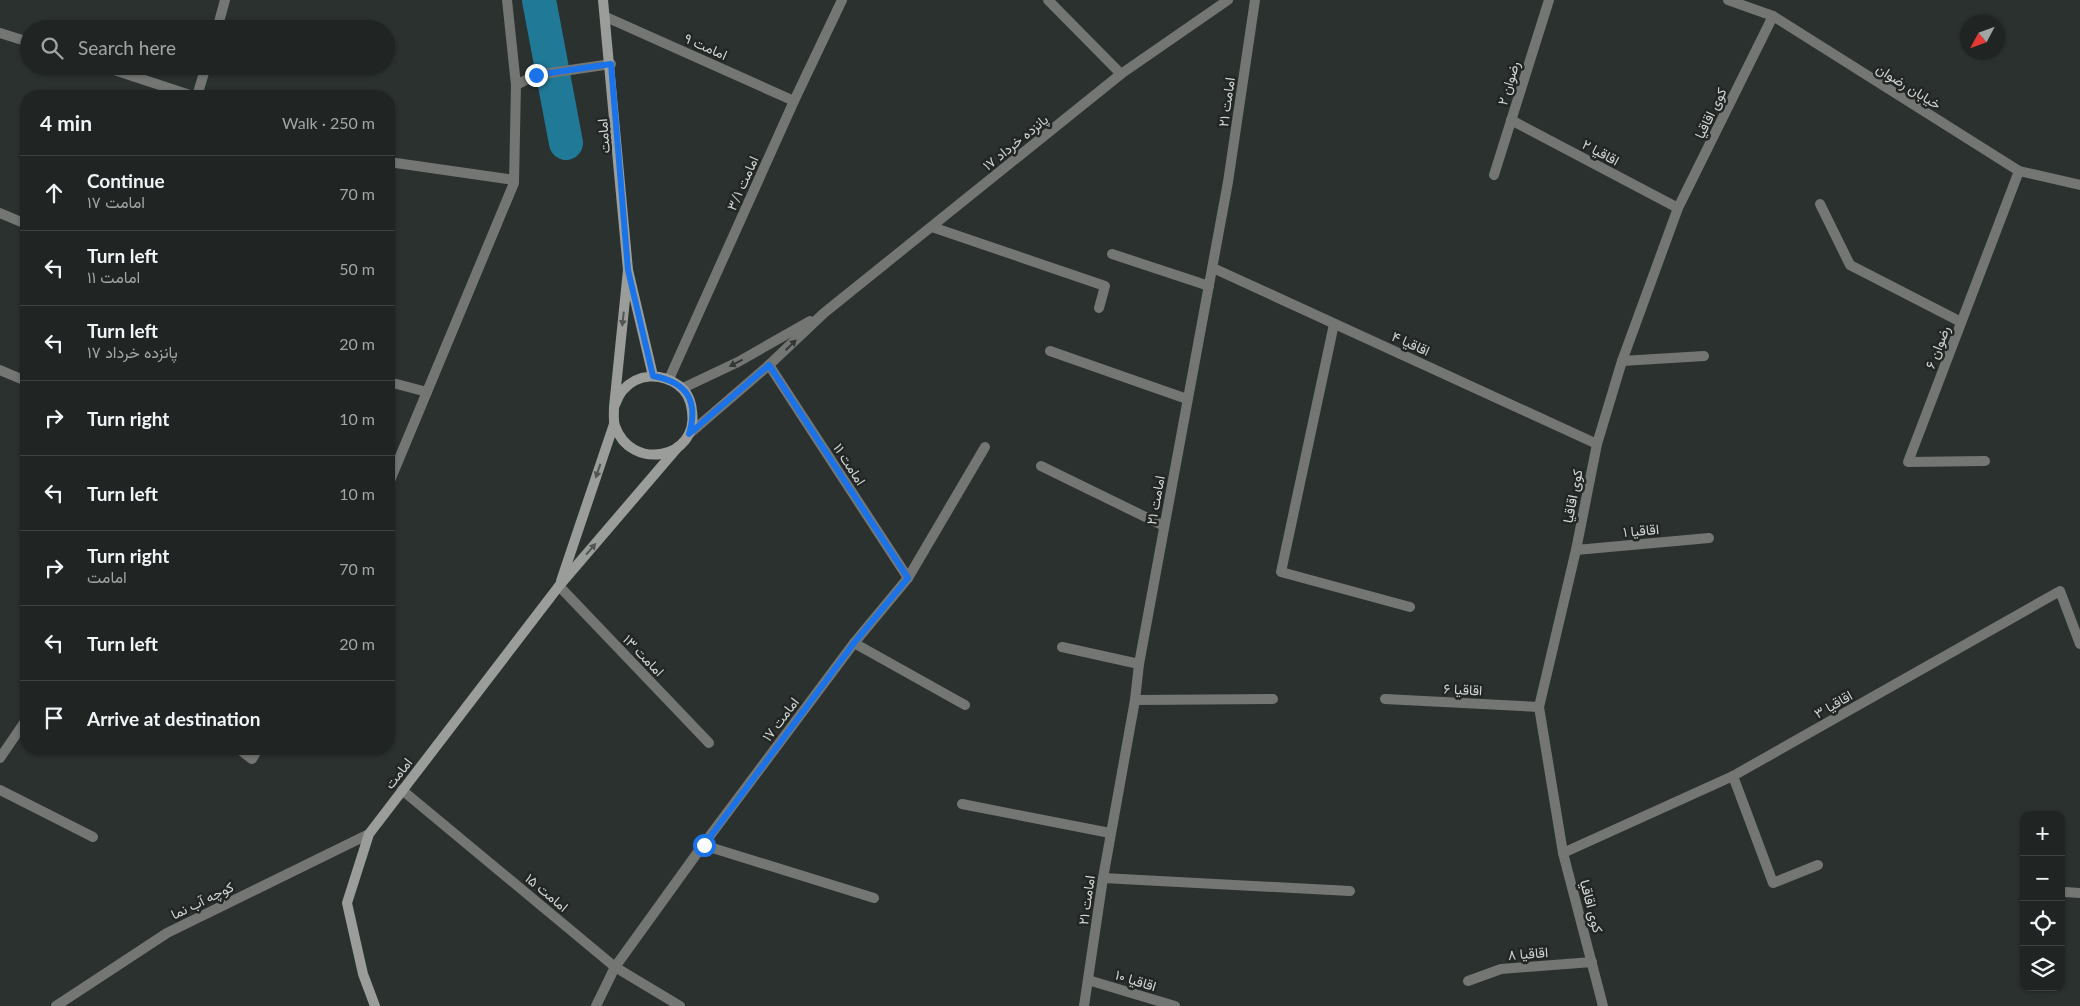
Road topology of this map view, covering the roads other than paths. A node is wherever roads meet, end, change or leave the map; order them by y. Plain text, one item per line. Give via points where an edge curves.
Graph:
1 (225, 0) edge
2 (507, 0) edge
3 (603, 0) edge
4 (842, 0) edge
5 (1048, 0) edge
6 (1228, 0) edge
7 (1255, 0) edge
8 (1549, 0) edge
9 (1728, 0) edge
10 (1773, 16) junction
11 (606, 17) junction
12 (219, 20) edge
13 (0, 33) edge
14 (20, 39) edge
15 (611, 64) junction
16 (1121, 74) junction
17 (130, 75) edge
18 (203, 75) edge
19 (516, 85) junction
20 (176, 90) edge
21 (197, 90) edge
22 (794, 101) junction
23 (1511, 120) junction
24 (395, 163) edge
25 (2020, 171) junction
26 (1494, 175) dead end
27 (514, 180) junction
28 (2080, 185) edge
29 (1820, 204) dead end
30 (1678, 208) junction
31 (0, 213) edge
32 (20, 221) edge
33 (932, 227) junction
34 (1112, 254) dead end
35 (1213, 268) junction
36 (628, 270) junction
37 (1209, 286) junction
38 (1099, 308) dead end
39 (824, 313) junction
40 (1962, 322) junction
41 (1334, 324) junction
42 (1050, 351) dead end
43 (1704, 356) dead end
44 (1622, 361) junction
45 (769, 365) junction
46 (0, 370) edge
47 (653, 376) junction
48 (20, 378) edge
49 (669, 379) junction
50 (395, 384) edge
51 (683, 388) junction
52 (427, 392) junction
53 (1187, 399) junction
54 (614, 406) junction
55 (614, 424) junction
56 (689, 434) junction
57 (1597, 444) junction
58 (678, 447) junction
59 (984, 447) dead end
60 (1985, 461) dead end
61 (1041, 466) dead end
62 (395, 469) edge
63 (1164, 526) junction
64 (1708, 538) dead end
65 (1576, 550) junction
66 (908, 578) junction
67 (559, 586) junction
68 (1410, 607) dead end
69 (854, 643) junction
70 (2080, 644) edge
71 (1062, 647) dead end
72 (1140, 664) junction
73 (1273, 699) dead end
74 (1385, 699) dead end
75 (1135, 700) junction
76 (965, 705) dead end
77 (1539, 707) junction
78 (20, 729) edge
79 (710, 743) dead end
80 (0, 758) edge
81 (1733, 776) junction
82 (0, 790) edge
83 (402, 790) junction
84 (962, 804) dead end
85 (1110, 833) junction
86 (369, 834) junction
87 (93, 837) dead end
88 (704, 845) junction
89 (1563, 853) junction
90 (1818, 865) dead end
91 (1103, 878) junction
92 (1350, 891) dead end
93 (2065, 892) edge
94 (2080, 893) edge
95 (874, 898) dead end
96 (1592, 962) junction
97 (616, 967) junction
98 (1088, 980) junction
99 (1468, 981) dead end
100 (56, 1006) edge
101 (375, 1006) edge
102 (596, 1006) edge
103 (680, 1006) edge
104 (1084, 1006) edge
105 (1175, 1006) edge
106 (1603, 1006) edge

1 - 12 street
2 - 19 street
3 - 11 street, امامت
4 - 22 street, امامت ۳/۱
5 - 16 street
6 - 16 street, پانزده خرداد ۱۷
7 - 35 street, امامت ۲۱
8 - 23 street, رضوان ۲
9 - 10 street, خیابان رضوان
10 - 25 street, خیابان رضوان
10 - 30 street, کوی اقاقیا
11 - 15 street, امامت
11 - 22 street, امامت ۹
13 - 14 street
15 - 19 street via 536,75
15 - 36 street, امامت
16 - 33 street, پانزده خرداد ۱۷
17 - 20 street
18 - 21 street
19 - 27 street
22 - 49 street, امامت ۳/۱
23 - 26 street, رضوان ۲
23 - 30 street, اقاقیا ۲
24 - 27 street
25 - 28 street, خیابان رضوان
25 - 40 street, رضوان ۶
27 - 52 street
29 - 40 street via 1850,265
30 - 44 street, کوی اقاقیا
31 - 32 street
33 - 38 street via 1105,286
33 - 39 street, پانزده خرداد ۱۷
34 - 37 street
35 - 37 street, امامت ۲۱
35 - 41 street, اقاقیا ۴
36 - 47 street, امامت
36 -> 54 street, امامت
37 - 53 street, امامت ۲۱
45 -> 39 street, پانزده خرداد ۱۷
39 -> 51 street, پانزده خرداد ۱۷ via 738,362
40 - 60 street, رضوان ۶ via 1908,462
41 - 57 street, اقاقیا ۴
41 - 68 street via 1281,572
42 - 53 street
43 - 44 street
44 - 57 street, کوی اقاقیا
45 - 56 street, پانزده خرداد ۱۷
45 - 66 street, امامت ۱۱
46 - 48 street
47 - 49 street
47 - 54 street via 635,379 622,390
49 - 51 street
50 - 52 street
51 - 56 street via 691,402 693,419
52 - 62 street
53 - 63 street, امامت ۲۱
54 - 55 street
55 - 58 street via 624,443 640,454 660,455
55 -> 67 street, امامت
56 - 58 street
57 - 65 street, کوی اقاقیا
67 -> 58 street, امامت
59 - 66 street, امامت ۱۷
61 - 63 street
63 - 72 street, امامت ۲۱
64 - 65 street, اقاقیا ۱
65 - 77 street, کوی اقاقیا
66 - 69 street, امامت ۱۷
67 - 79 street, امامت ۱۳
67 - 83 street, امامت
69 - 76 street
69 - 88 street, امامت ۱۷
70 - 81 street, اقاقیا ۳ via 2060,591
71 - 72 street
72 - 75 street, امامت ۲۱
73 - 75 street
74 - 77 street, اقاقیا ۶
75 - 85 street, امامت ۲۱
77 - 89 street, کوی اقاقیا
78 - 80 street
81 - 89 street, اقاقیا ۳
81 - 90 street via 1772,883
82 - 87 street
83 - 86 street, امامت
83 - 97 street, امامت ۱۵
84 - 85 street
85 - 91 street, امامت ۲۱
86 - 100 street, کوچه آب نما via 167,933
86 - 101 street, امامت via 347,903 363,974
88 - 95 street
88 - 97 street, امامت ۱۷
89 - 96 street, کوی اقاقیا
91 - 92 street
91 - 98 street, امامت ۲۱
93 - 94 street
96 - 99 street, اقاقیا ۸ via 1501,969
96 - 106 street, کوی اقاقیا
97 - 102 street, امامت ۱۷
97 - 103 street, امامت ۱۵
98 - 104 street, امامت ۲۱
98 - 105 street, اقاقیا ۱۰

